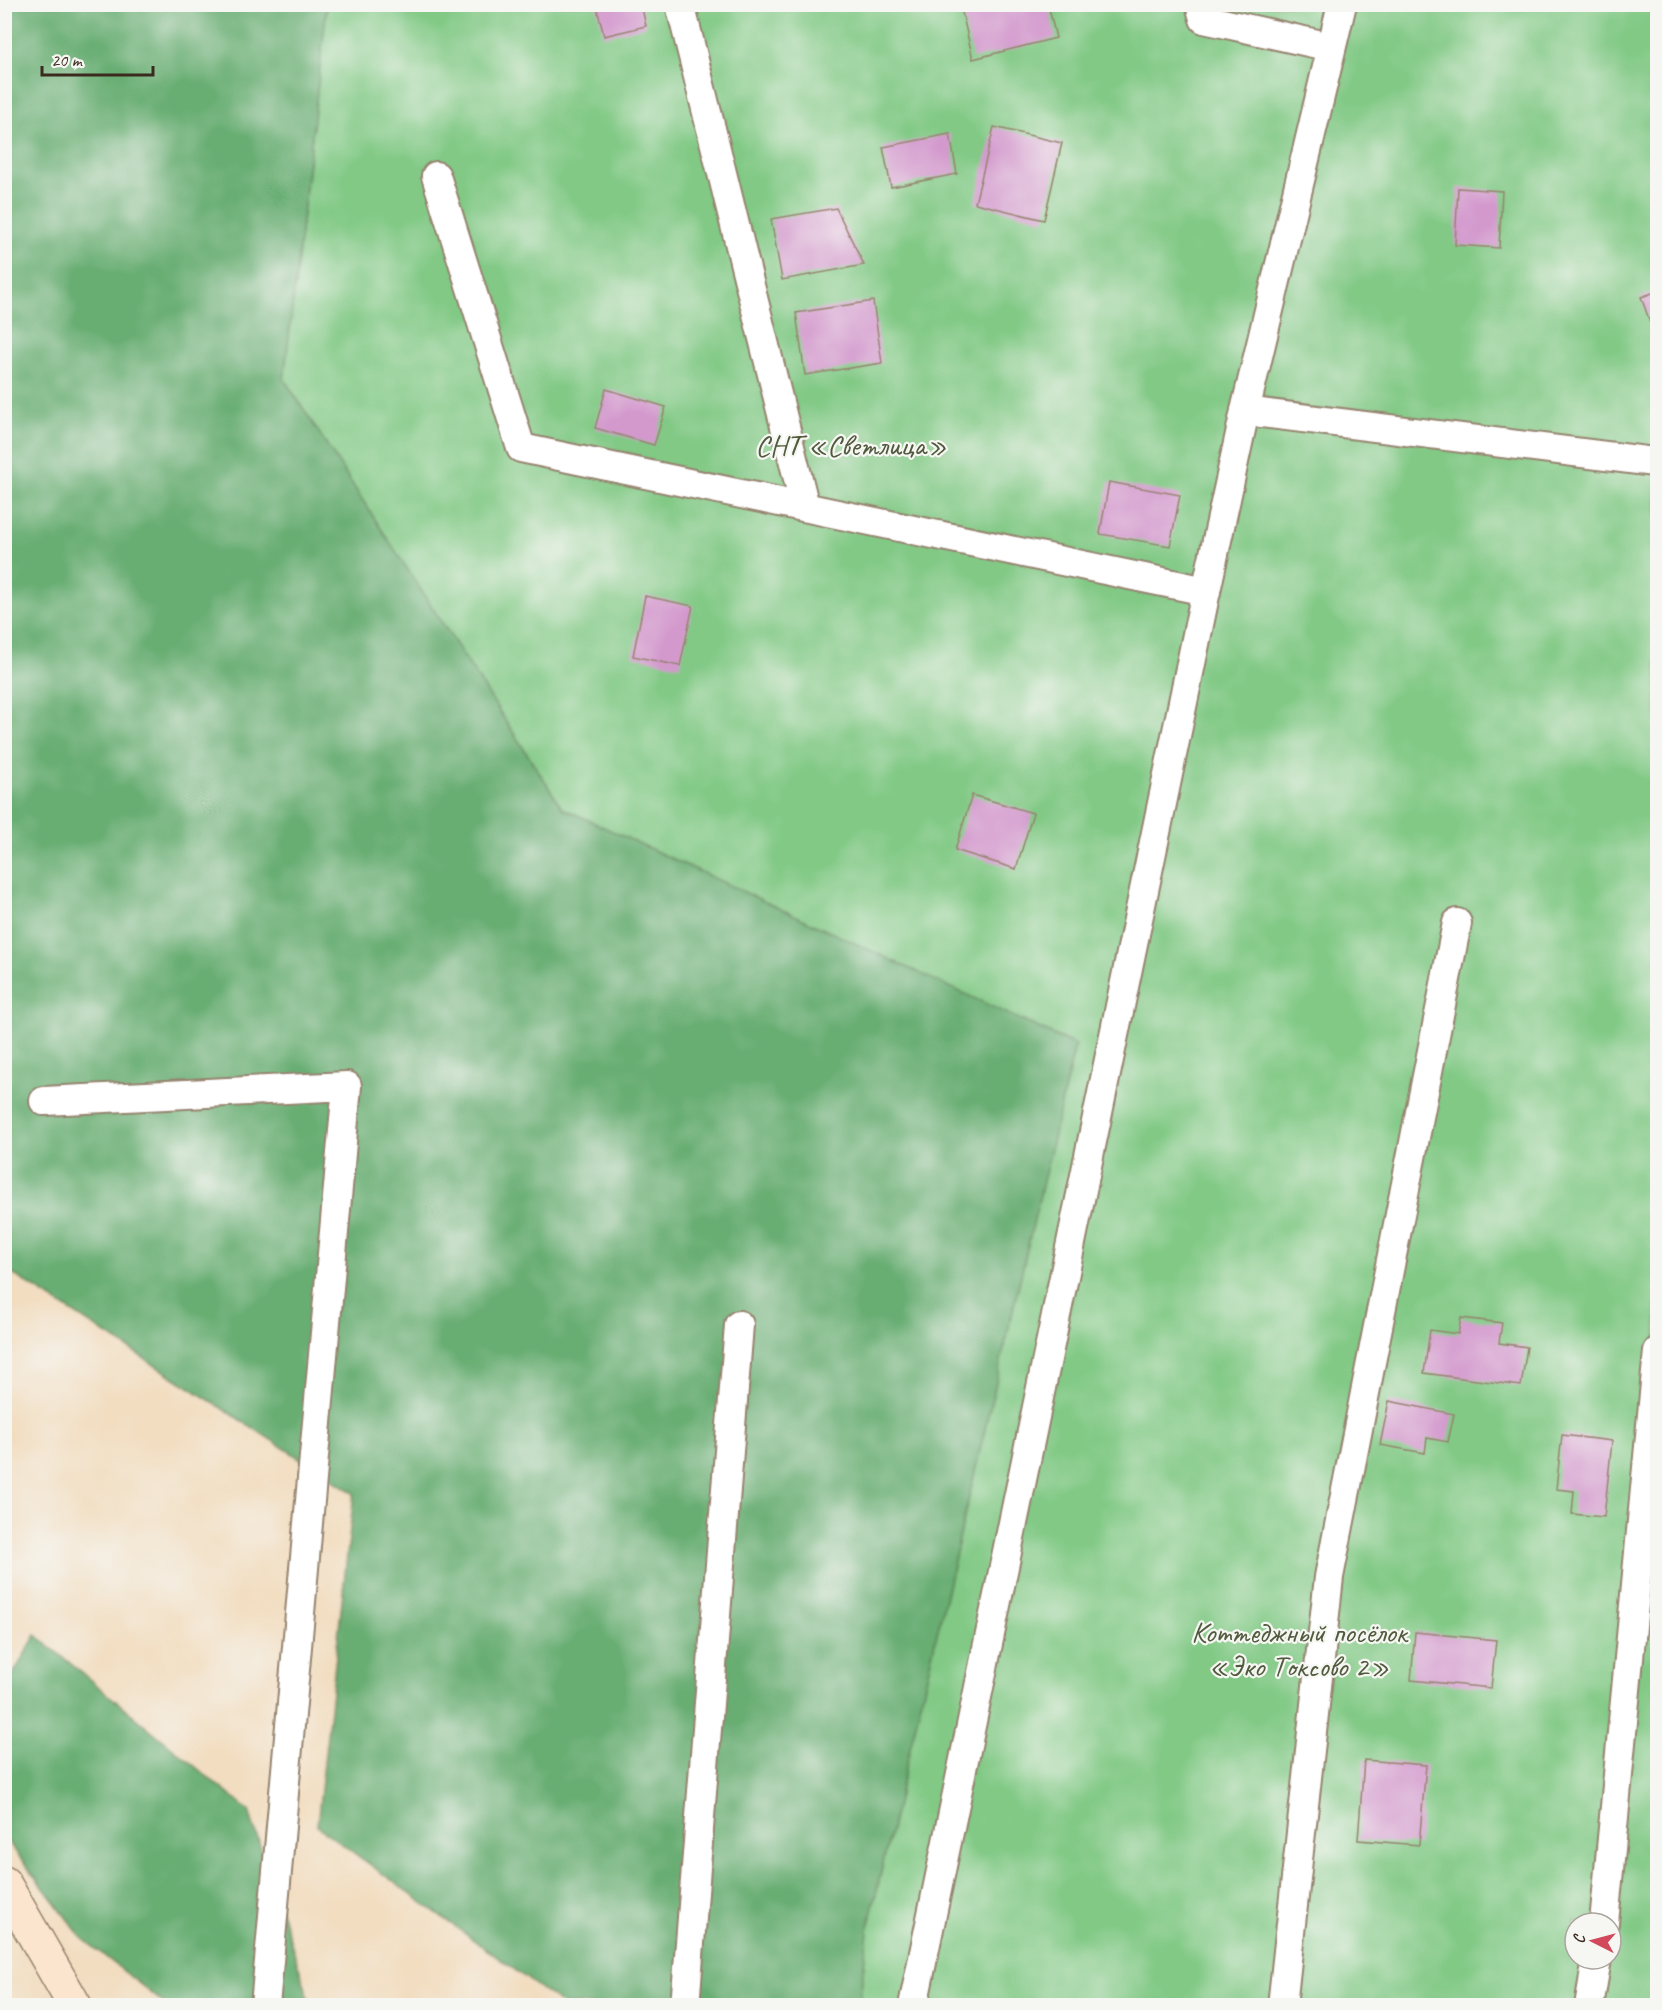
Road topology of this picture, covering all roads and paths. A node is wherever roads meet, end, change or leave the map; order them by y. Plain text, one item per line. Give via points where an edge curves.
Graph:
1 (680, 4) edge
2 (1200, 4) edge
3 (1342, 4) edge
4 (1331, 47) junction
5 (436, 176) dead end
6 (1245, 411) junction
7 (1658, 458) edge
8 (805, 507) junction
9 (1206, 591) junction
10 (1457, 923) dead end
11 (44, 1101) dead end
12 (739, 1325) dead end
13 (1658, 1351) edge
14 (4, 1884) edge
15 (1605, 1911) edge
16 (1596, 1971) edge
17 (75, 2006) edge
18 (265, 2006) edge
19 (685, 2006) edge
20 (913, 2006) edge
21 (1282, 2006) edge
22 (1589, 2006) edge

1 - 8 street
2 - 4 street via 1204,18
3 - 4 street
4 - 6 street
5 - 8 street via 521,448
6 - 7 street via 1654,462
6 - 9 street
8 - 9 street
9 - 20 street
10 - 21 street via 1329,1577
11 - 18 street via 347,1086
12 - 19 street
13 - 15 street
14 - 17 street
16 - 22 street

